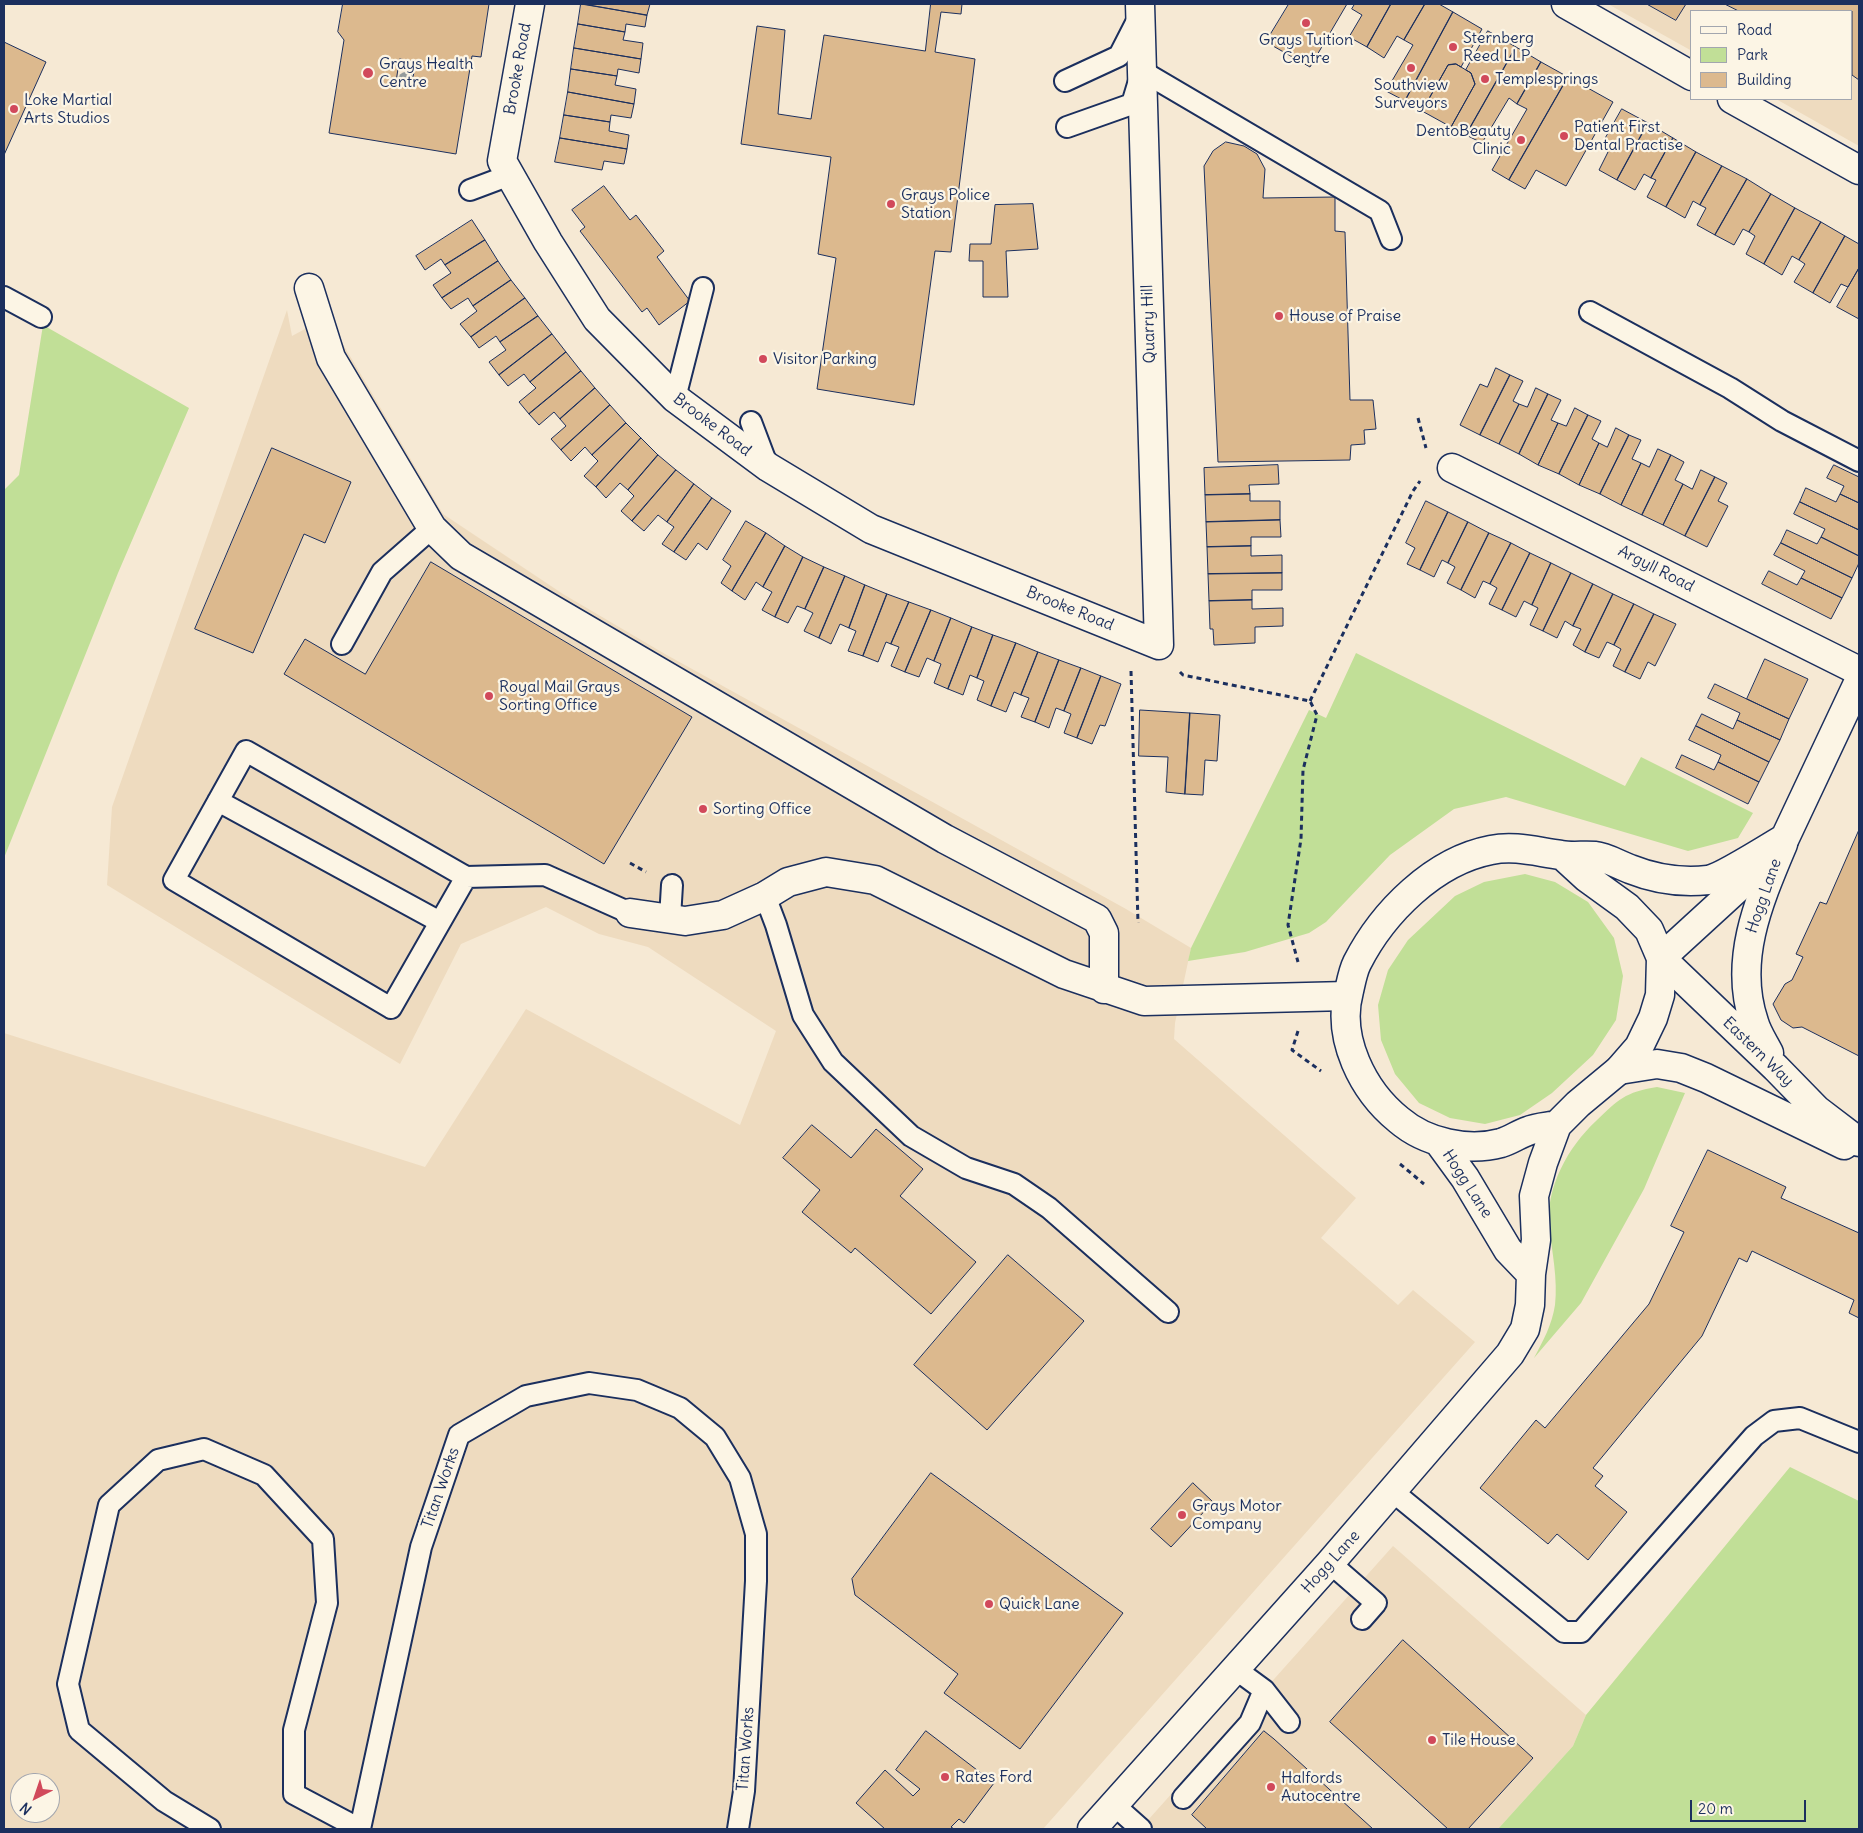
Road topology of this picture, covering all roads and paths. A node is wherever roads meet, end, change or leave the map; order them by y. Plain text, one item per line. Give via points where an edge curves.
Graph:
1 (530, 4) edge
2 (1566, 4) edge
3 (1140, 9) edge
4 (1142, 71) junction
5 (1690, 75) edge
6 (1065, 82) dead end
7 (1734, 100) edge
8 (1067, 128) dead end
9 (1859, 170) edge
10 (510, 175) junction
11 (470, 190) dead end
12 (1390, 240) dead end
13 (309, 288) dead end
14 (703, 288) dead end
15 (4, 297) edge
16 (1590, 312) dead end
17 (41, 317) dead end
18 (675, 398) junction
19 (1418, 418) dead end
20 (751, 422) dead end
21 (1859, 461) edge
22 (1443, 464) junction
23 (768, 467) junction
24 (432, 528) junction
25 (1133, 634) junction
26 (342, 644) dead end
27 (1159, 645) junction
28 (1859, 671) edge
29 (1859, 681) edge
30 (1310, 701) junction
31 (218, 801) junction
32 (1785, 838) junction
33 (1563, 856) junction
34 (466, 877) junction
35 (672, 885) dead end
36 (764, 896) junction
37 (630, 914) joint
38 (670, 918) junction
39 (440, 922) junction
40 (1138, 931) dead end
41 (1661, 958) junction
42 (1297, 960) dead end
43 (1104, 989) junction
44 (1347, 996) junction
45 (1295, 1042) dead end
46 (1776, 1068) junction
47 (1619, 1070) junction
48 (1322, 1072) dead end
49 (1557, 1125) junction
50 (1438, 1141) junction
51 (1859, 1142) edge
52 (1859, 1152) edge
53 (1393, 1158) dead end
54 (1429, 1188) dead end
55 (1531, 1274) junction
56 (1168, 1312) dead end
57 (1859, 1442) edge
58 (1392, 1491) junction
59 (1330, 1563) junction
60 (1362, 1619) dead end
61 (1234, 1668) junction
62 (1264, 1690) junction
63 (1289, 1722) dead end
64 (1222, 1755) junction
65 (1226, 1775) dead end
66 (1202, 1778) junction
67 (1183, 1798) dead end
68 (1207, 1798) dead end
69 (1114, 1805) junction
70 (210, 1829) edge
71 (360, 1829) edge
72 (738, 1829) edge
73 (1092, 1829) edge
74 (1141, 1829) edge

1 - 10 street, Brooke Road via 502,161
2 - 5 street
3 - 4 street, Quarry Hill
3 - 6 lane via 1119,56
4 - 8 lane via 1132,104
4 - 12 lane via 1380,211
4 - 27 street, Quarry Hill
7 - 9 street
10 - 11 lane
10 - 18 street, Brooke Road via 597,319
13 - 24 street via 331,358
14 - 18 lane
15 - 17 lane
16 - 21 lane
18 - 23 street, Brooke Road
19 - 22 path via 1425,446
20 - 23 lane
22 - 28 street, Argyll Road
22 - 30 path via 1413,491
23 - 25 street, Brooke Road via 871,529
24 - 26 lane via 382,572
24 - 43 street via 461,556 542,605 936,834 1097,919 1104,933
25 - 27 street, Brooke Road
25 - 40 path via 1131,673
27 - 30 path via 1183,675
29 - 32 street, Hogg Lane
30 - 42 path via 1317,715 1303,770 1300,839 1288,925
31 - 34 lane via 246,751
31 - 39 lane
31 - 39 lane via 174,880 391,1008
32 - 33 street, Hogg Lane via 1710,879 1659,879 1596,856
32 - 41 street, Hogg Lane via 1767,860
32 - 46 street, Hogg Lane via 1759,901 1750,934 1746,971 1754,1022
33 - 41 street, Hogg Lane via 1644,924
33 - 44 street, Hogg Lane via 1516,848 1490,850 1459,860 1426,880 1374,934 1356,964
34 - 37 lane via 545,876
34 - 39 lane
35 - 38 lane
36 - 38 street via 723,915 686,921
36 - 43 street via 788,882 826,872 875,880 1064,974
36 - 56 lane via 803,1015 833,1062 911,1136 966,1168 1014,1184 1049,1208
37 - 38 street
41 - 46 street, Eastern Way
41 - 47 street, Hogg Lane via 1660,995 1653,1018 1639,1047
43 - 44 street via 1144,1001
44 - 50 street, Hogg Lane via 1345,1024 1363,1079 1385,1108 1407,1127
45 - 48 path via 1292,1050
46 - 51 street, Eastern Way via 1817,1110
47 - 49 street, Hogg Lane
47 - 52 street, Eastern Way via 1657,1064 1681,1068
49 - 50 street, Hogg Lane via 1530,1130 1503,1142 1476,1148
49 - 55 street, Hogg Lane via 1534,1196 1536,1240
50 - 55 street, Hogg Lane via 1465,1178 1508,1250
53 - 54 path
55 - 58 street, Hogg Lane via 1525,1329 1510,1354
57 - 58 lane via 1800,1418 1774,1421 1754,1436 1581,1632 1564,1632
58 - 59 street, Hogg Lane
59 - 60 lane via 1376,1603
59 - 61 street, Hogg Lane
61 - 62 lane
61 - 69 street, Hogg Lane
62 - 63 lane
62 - 64 lane via 1250,1723
64 - 65 lane
64 - 66 lane
66 - 67 lane
66 - 68 lane
69 - 73 street, Hogg Lane
69 - 74 lane
70 - 71 lane via 164,1800 79,1730 68,1684 109,1505 158,1460 204,1449 264,1474 323,1539 327,1603 294,1730 294,1794
71 - 72 lane, Titan Works via 421,1548 459,1435 526,1396 589,1383 637,1390 680,1408 715,1437 740,1478 756,1534 756,1581 744,1791

